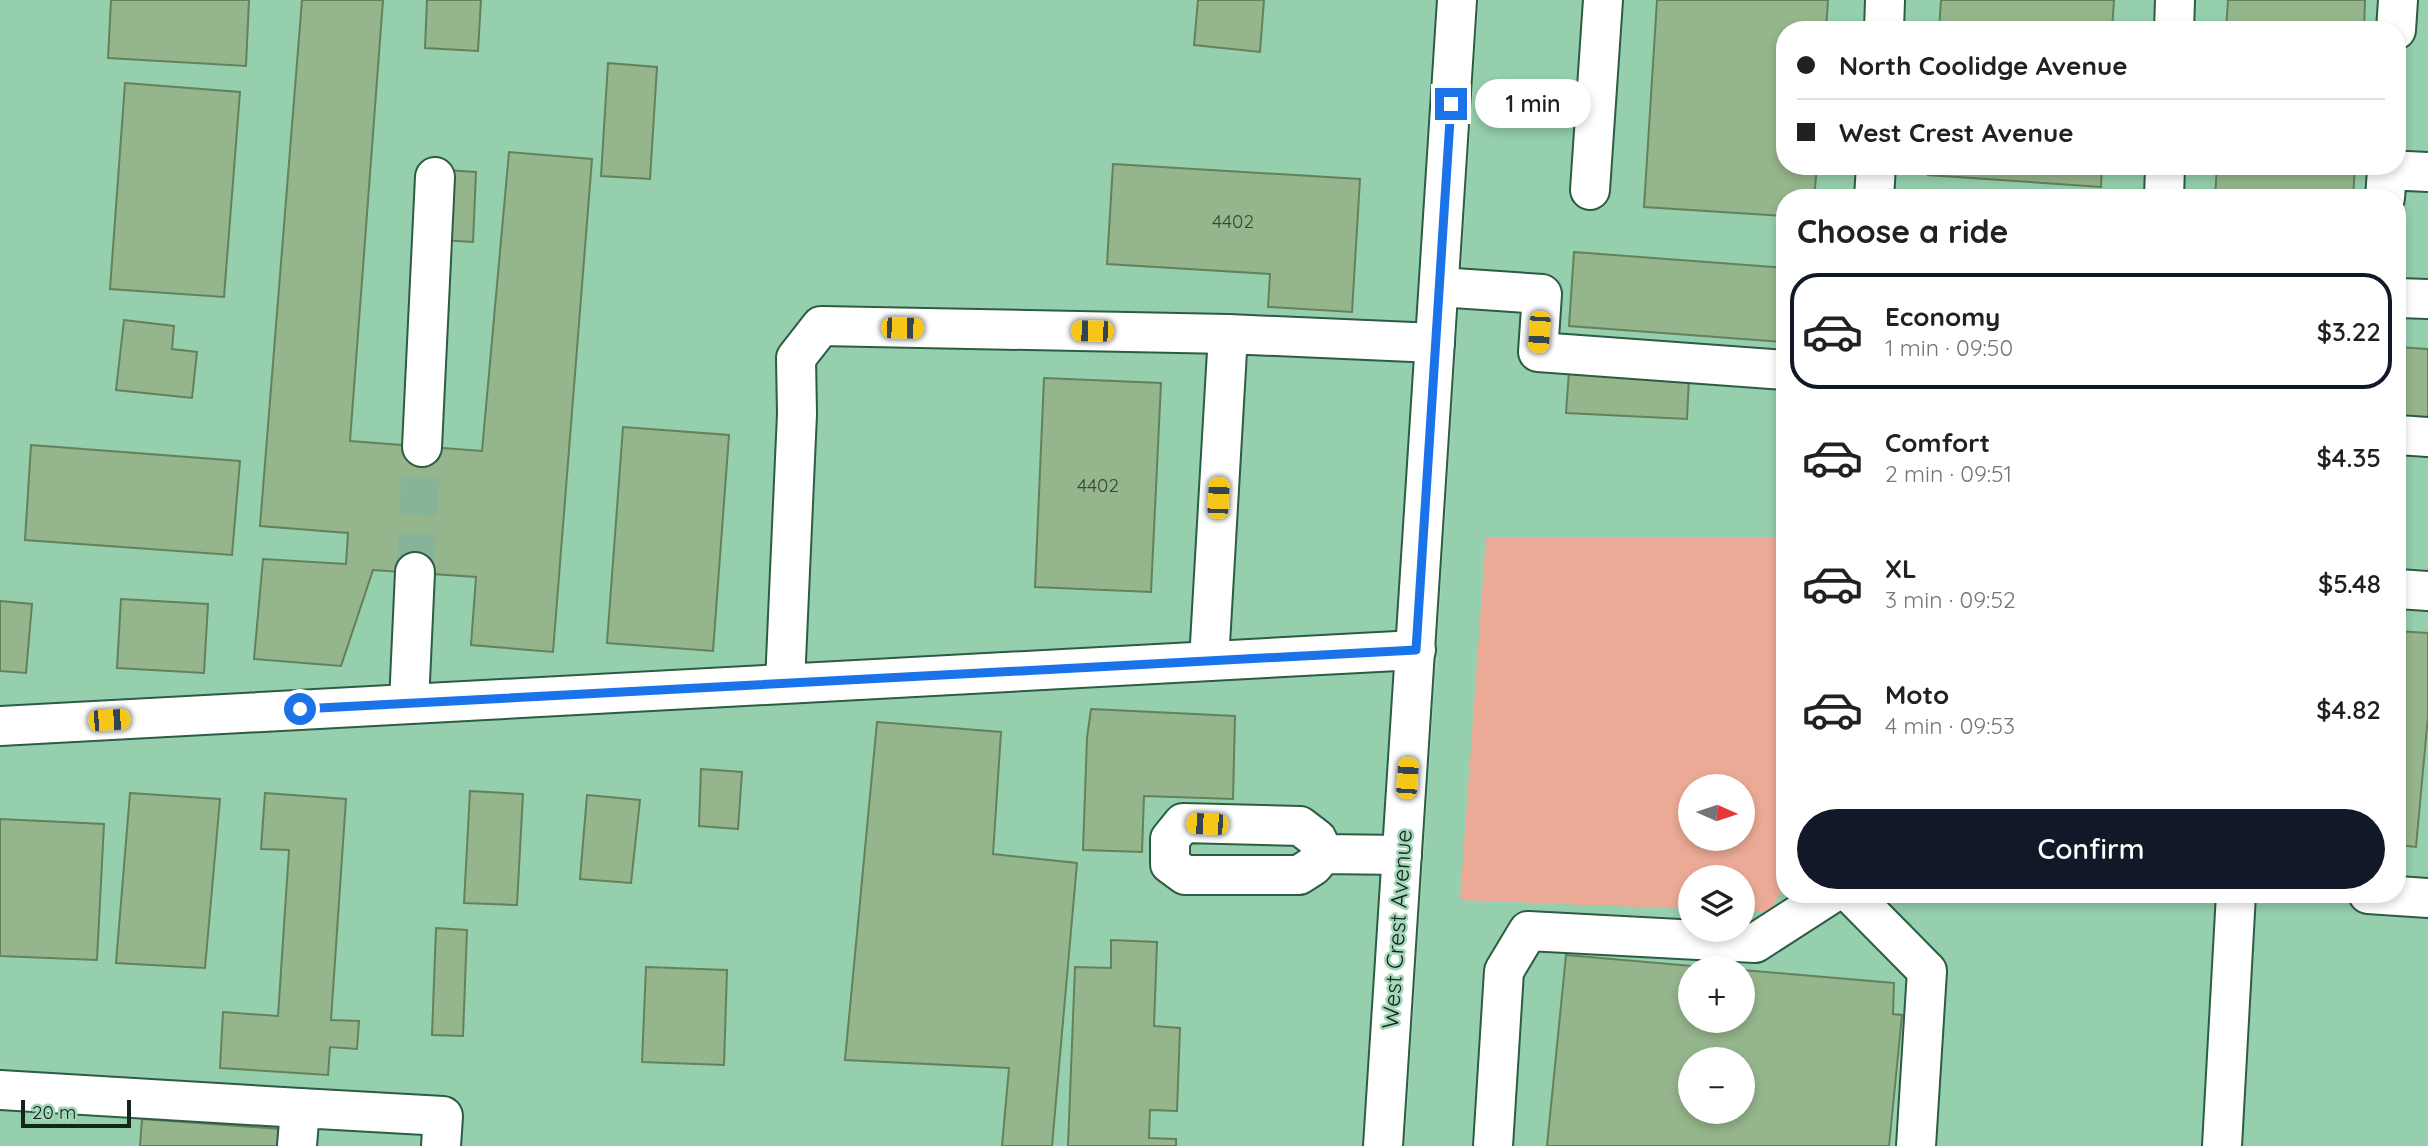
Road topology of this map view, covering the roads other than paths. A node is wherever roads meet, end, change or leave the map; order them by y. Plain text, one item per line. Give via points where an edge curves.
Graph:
1 (1457, 0) edge
2 (1603, 0) edge
3 (1885, 0) edge
4 (2175, 0) edge
5 (2398, 0) edge
6 (1884, 21) edge
7 (2174, 21) edge
8 (2397, 21) edge
9 (2428, 172) edge
10 (435, 177) dead end
11 (2387, 178) edge
12 (1590, 190) dead end
13 (1439, 287) junction
14 (2406, 298) edge
15 (2428, 299) edge
16 (1228, 334) junction
17 (1435, 343) junction
18 (1776, 369) edge
19 (2406, 436) edge
20 (2428, 437) edge
21 (422, 447) tunnel mouth
22 (415, 572) tunnel mouth
23 (2406, 590) edge
24 (2428, 591) edge
25 (1416, 650) junction
26 (1209, 661) junction
27 (785, 682) junction
28 (409, 703) junction
29 (0, 726) edge
30 (1323, 854) dead end
31 (1402, 855) junction
32 (2406, 897) edge
33 (2428, 898) edge
34 (1817, 903) edge
35 (1860, 903) edge
36 (2236, 903) edge
37 (0, 1090) edge
38 (300, 1108) junction
39 (297, 1146) edge
40 (441, 1146) edge
41 (1383, 1146) edge
42 (1493, 1146) edge
43 (1916, 1146) edge
44 (2222, 1146) edge

1 - 13 street, West Crest Avenue
2 - 12 street
3 - 6 street
4 - 7 street
5 - 8 street
9 - 11 street
10 - 21 street
13 - 17 street, West Crest Avenue
13 - 18 street via 1542,294 1538,352
14 - 15 street
16 - 17 street
16 - 26 street
16 - 27 street via 821,326 796,358
17 - 25 street, West Crest Avenue
19 - 20 street
22 - 28 street
23 - 24 street
25 - 26 street
25 - 31 street, West Crest Avenue
26 - 27 street
27 - 28 street
28 - 29 street
30 - 31 street
31 - 41 street, West Crest Avenue
32 - 33 street
34 - 42 street via 1755,943 1528,931 1504,971
35 - 43 street via 1927,971
36 - 44 street
37 - 38 street
38 - 39 street
38 - 40 street via 443,1116

